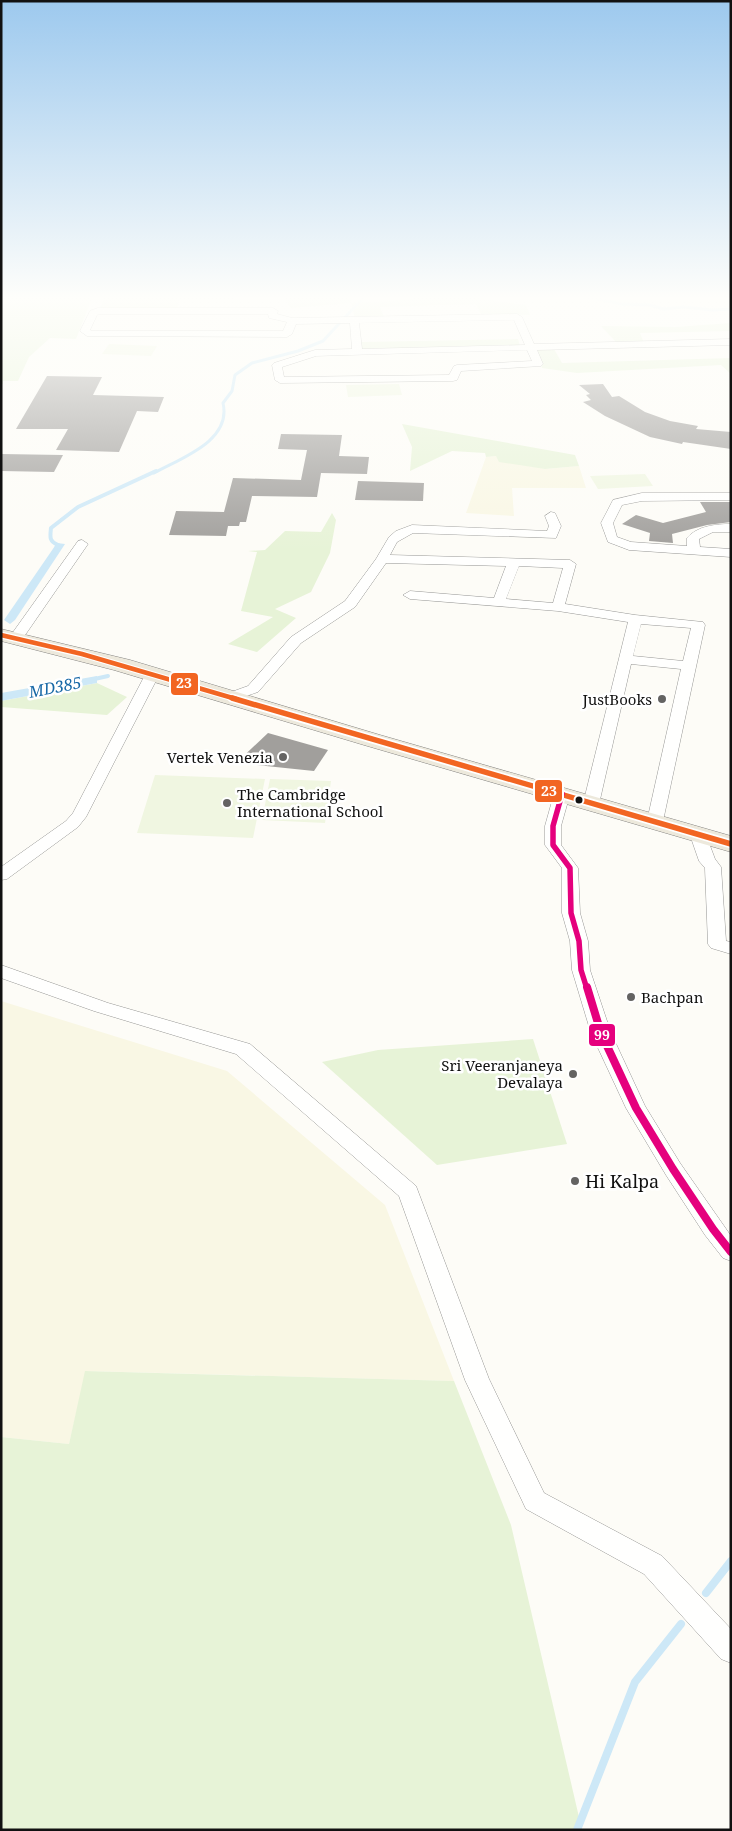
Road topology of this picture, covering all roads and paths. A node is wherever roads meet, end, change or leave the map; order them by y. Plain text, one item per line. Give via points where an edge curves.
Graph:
1 (731, 496) edge
2 (551, 516) dead end
3 (731, 528) edge
4 (82, 544) dead end
5 (694, 551) junction
6 (731, 553) edge
7 (382, 559) junction
8 (514, 562) junction
9 (716, 562) dead end
10 (731, 565) edge
11 (410, 595) dead end
12 (498, 601) junction
13 (558, 607) junction
14 (635, 619) junction
15 (9, 636) edge
16 (626, 659) junction
17 (689, 666) junction
18 (145, 688) junction
19 (228, 698) junction
20 (562, 794) junction
21 (592, 804) junction
22 (655, 821) junction
23 (698, 834) junction
24 (731, 844) edge
25 (1, 875) edge
26 (731, 948) edge
27 (1, 971) edge
28 (731, 1252) edge
29 (731, 1649) edge

1 - 5 street via 642,497 617,502 607,523 612,539 629,546
2 - 7 street via 555,526 552,535 412,529 390,541
3 - 5 street via 702,531 693,538
4 - 15 street
5 - 6 street
7 - 8 street
7 - 19 street via 350,604 296,640 254,689
8 - 12 street
8 - 13 street via 570,564
9 - 10 street
11 - 12 street
12 - 13 street
13 - 14 street
14 - 16 street
14 - 17 street via 698,625
15 - 18 main road via 80,654
16 - 17 street
16 - 21 street
17 - 22 street
18 - 19 main road
18 - 25 street via 76,819
19 - 20 main road
20 - 21 main road
20 - 28 street via 553,845 570,868 571,913 579,941 581,970 601,1033 636,1108 673,1169
21 - 22 main road
22 - 23 main road
23 - 24 main road
23 - 26 street via 712,867 716,944
27 - 29 street via 100,1007 243,1049 408,1192 477,1380 535,1501 653,1565

